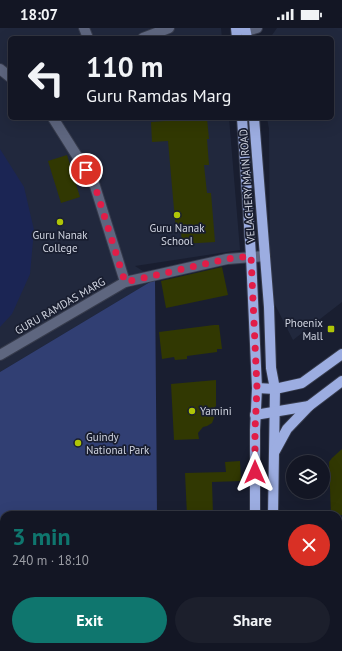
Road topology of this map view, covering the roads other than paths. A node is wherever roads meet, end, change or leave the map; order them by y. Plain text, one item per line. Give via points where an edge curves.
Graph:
1 (169, 28) edge
2 (257, 28) edge
3 (244, 31) edge
4 (148, 36) edge
5 (0, 69) edge
6 (8, 75) edge
7 (54, 120) edge
8 (242, 120) edge
9 (254, 120) edge
10 (251, 256) junction
11 (265, 256) junction
12 (125, 282) junction
13 (342, 354) edge
14 (0, 355) edge
15 (342, 381) edge
16 (257, 388) junction
17 (274, 389) junction
18 (309, 406) junction
19 (275, 411) junction
20 (255, 415) junction
21 (274, 452) junction
22 (255, 511) edge
23 (273, 511) edge

1 - 4 lane
2 - 3 lane
5 - 6 lane
7 - 12 lane via 94,183
8 - 10 main road, VELACHERY MAIN ROAD
9 - 11 main road, VELACHERY MAIN ROAD
10 - 11 lane, GURU RAMDAS MARG
10 - 12 lane, GURU RAMDAS MARG
10 - 16 main road, VELACHERY MAIN ROAD
11 - 17 main road, VELACHERY MAIN ROAD
12 - 14 lane, GURU RAMDAS MARG
13 - 17 main road via 302,383
15 - 18 main road
16 - 17 main road
16 - 20 main road, VELACHERY MAIN ROAD
17 - 19 main road, VELACHERY MAIN ROAD
18 - 19 main road
18 - 21 main road via 287,429
19 - 20 main road
19 - 21 main road, VELACHERY MAIN ROAD
20 - 22 main road, VELACHERY MAIN ROAD
21 - 23 main road, VELACHERY MAIN ROAD

